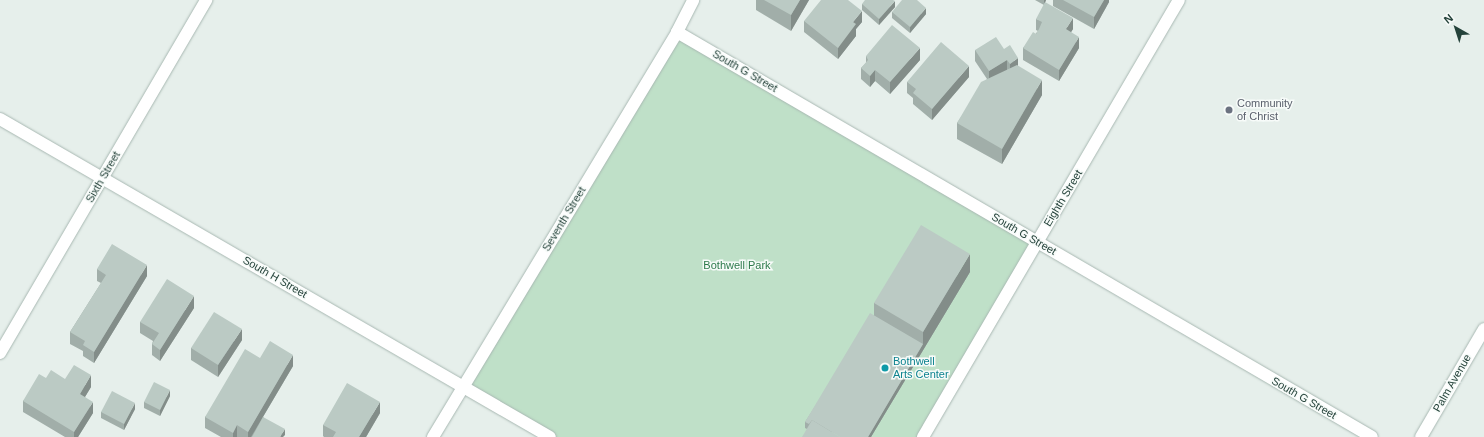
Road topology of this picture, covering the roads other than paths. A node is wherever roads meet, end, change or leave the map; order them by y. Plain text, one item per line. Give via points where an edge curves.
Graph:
1 (206, 0) edge
2 (694, 0) edge
3 (1179, 0) edge
4 (677, 32) junction
5 (0, 119) edge
6 (104, 177) junction
7 (1037, 242) junction
8 (1484, 329) edge
9 (0, 353) edge
10 (462, 386) junction
11 (433, 437) edge
12 (550, 437) edge
13 (923, 437) edge
14 (1372, 437) edge
15 (1421, 437) edge

1 - 6 street, Sixth Street
2 - 4 street, Seventh Street
3 - 7 street, Eighth Street
4 - 7 street, South G Street
4 - 10 street, Seventh Street
5 - 6 street, South H Street
6 - 9 street, Sixth Street
6 - 10 street, South H Street
7 - 13 street, Eighth Street
7 - 14 street, South G Street
8 - 15 street, Palm Avenue
10 - 11 street, Seventh Street
10 - 12 street, South H Street

